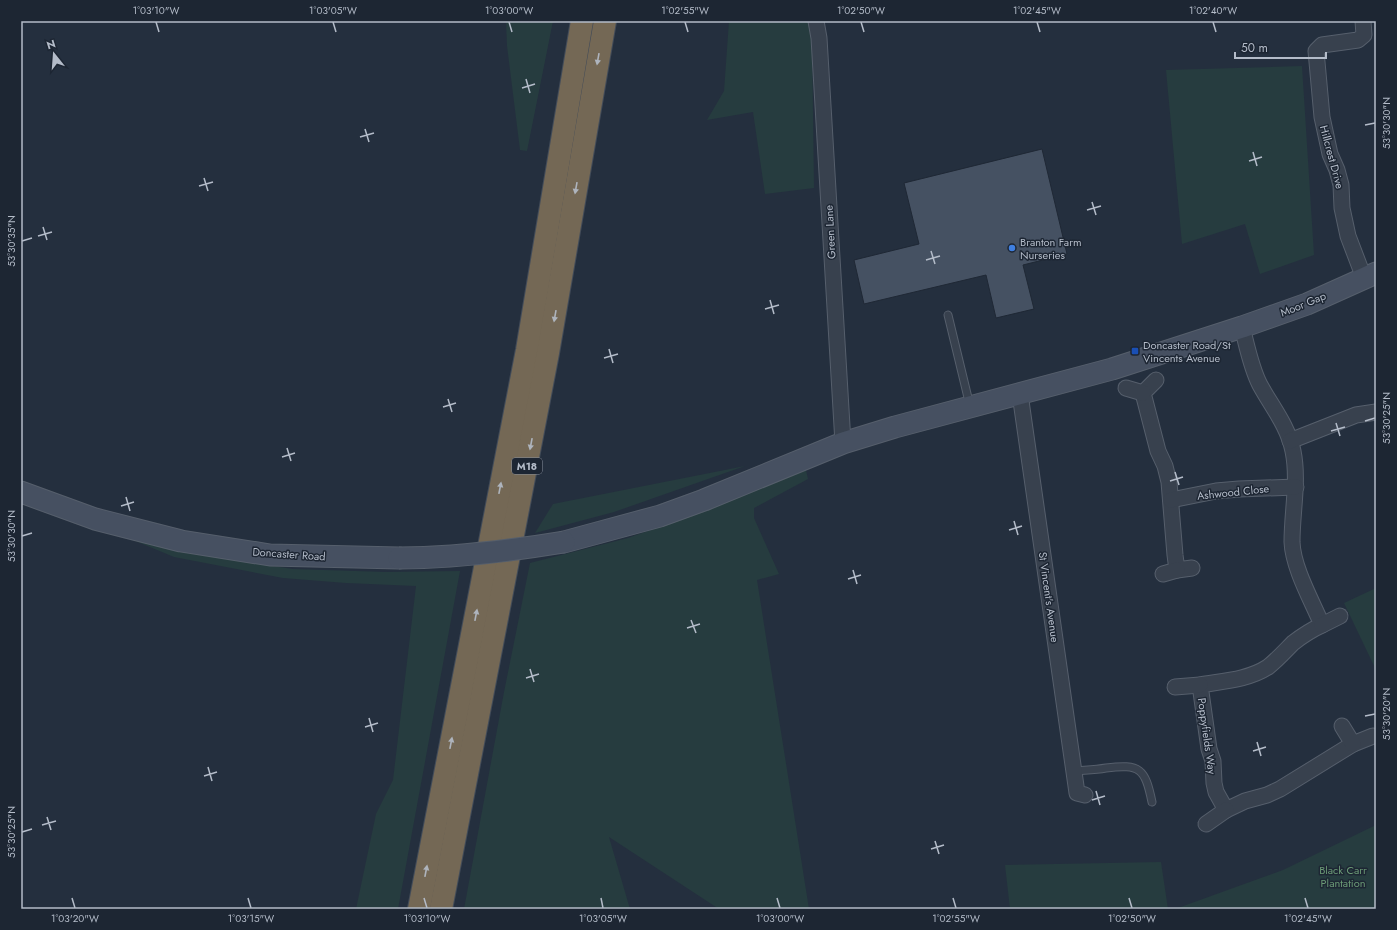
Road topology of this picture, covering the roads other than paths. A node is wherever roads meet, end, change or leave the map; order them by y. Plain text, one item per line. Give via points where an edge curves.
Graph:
1 (582, 21) edge
2 (604, 21) edge
3 (816, 21) edge
4 (1363, 21) edge
5 (1370, 275) edge
6 (948, 315) dead end
7 (1242, 327) junction
8 (1156, 380) dead end
9 (1126, 388) dead end
10 (1020, 394) junction
11 (1143, 394) junction
12 (970, 406) junction
13 (1376, 412) edge
14 (1290, 441) junction
15 (843, 443) junction
16 (1296, 487) junction
17 (21, 492) edge
18 (1171, 500) junction
19 (1178, 570) dead end
20 (1340, 616) dead end
21 (1322, 625) junction
22 (1200, 684) junction
23 (1175, 687) dead end
24 (1342, 726) dead end
25 (1373, 736) dead end
26 (1353, 744) junction
27 (1074, 771) junction
28 (1077, 795) dead end
29 (1152, 802) dead end
30 (1226, 810) junction
31 (1206, 824) dead end
32 (419, 909) edge
33 (441, 909) edge

32 -> 1 highway, M18 via 527,350
2 -> 33 highway, M18 via 548,353
3 - 15 street, Green Lane
4 - 5 street, Hillcrest Drive via 1364,35 1358,40 1322,45 1316,51 1322,117 1330,154 1341,185 1342,208 1348,236
5 - 7 main road, Moor Gap via 1307,304
6 - 12 lane
7 - 10 main road, Moor Gap via 1112,369
7 - 14 street via 1260,385
8 - 11 street
9 - 11 street
10 - 12 main road, Moor Gap
10 - 27 street, St Vincent's Avenue
11 - 18 street via 1158,451 1168,474
12 - 15 main road, Moor Gap
13 - 14 street via 1356,415
14 - 16 street
15 - 17 main road, Doncaster Road, bridge via 660,516 564,542 434,558 270,555 181,540 95,519
16 - 18 street, Ashwood Close via 1216,491
16 - 21 street via 1292,542 1296,565
18 - 19 street via 1174,555
20 - 21 street, Poppyfields Way
21 - 22 street, Poppyfields Way via 1294,642 1270,666 1253,675
22 - 23 street
22 - 30 street, Poppyfields Way via 1213,761 1214,783
24 - 26 street
25 - 26 street
26 - 30 street via 1280,789
27 - 28 street, St Vincent's Avenue
27 - 29 lane via 1122,766 1137,769 1149,786
30 - 31 street

